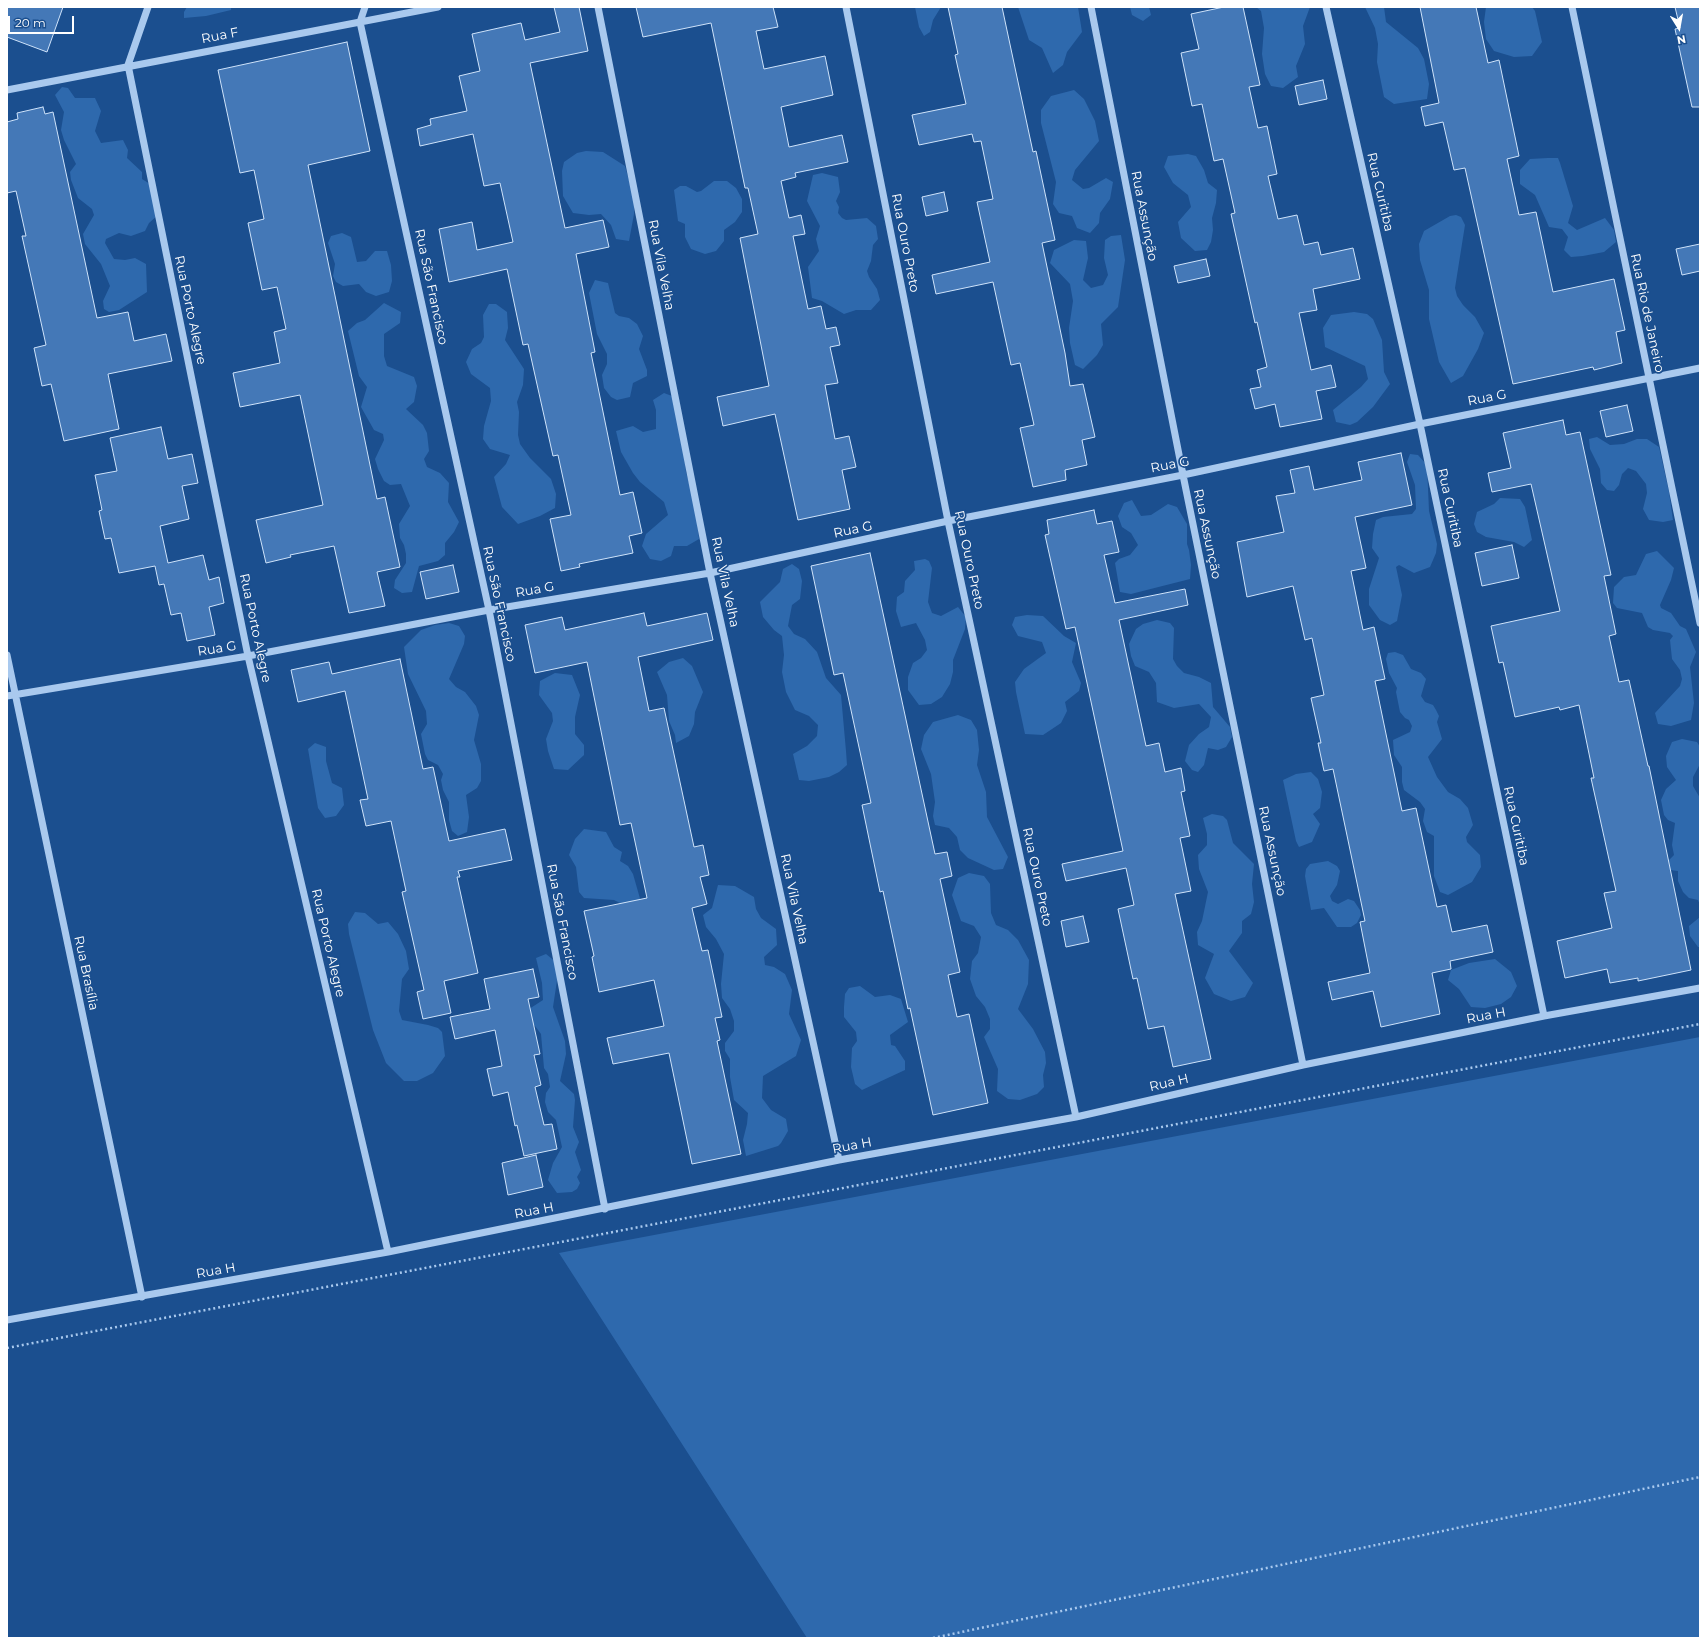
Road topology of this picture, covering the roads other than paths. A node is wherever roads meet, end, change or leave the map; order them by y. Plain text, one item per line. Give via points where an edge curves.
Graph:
1 (148, 7) edge
2 (365, 7) edge
3 (438, 7) edge
4 (598, 7) edge
5 (846, 7) edge
6 (1091, 7) edge
7 (1326, 7) edge
8 (1572, 7) edge
9 (360, 22) junction
10 (128, 65) junction
11 (7, 90) edge
12 (1700, 368) edge
13 (1648, 379) junction
14 (1420, 424) junction
15 (1183, 475) junction
16 (948, 521) junction
17 (710, 573) junction
18 (489, 610) junction
19 (1700, 623) edge
20 (7, 654) edge
21 (248, 656) junction
22 (15, 694) junction
23 (7, 696) edge
24 (1700, 988) edge
25 (1544, 1016) junction
26 (1303, 1065) junction
27 (1076, 1117) junction
28 (839, 1160) junction
29 (606, 1209) junction
30 (388, 1252) junction
31 (142, 1297) junction
32 (7, 1320) edge

1 - 10 street
2 - 9 street
3 - 9 street, Rua F
4 - 17 street, Rua Vila Velha
5 - 16 street, Rua Ouro Preto
6 - 15 street, Rua Assunção
7 - 14 street, Rua Curitiba
8 - 13 street, Rua Rio de Janeiro
9 - 10 street, Rua F
9 - 18 street, Rua São Francisco
10 - 11 street, Rua F
10 - 21 street, Rua Porto Alegre
12 - 13 street, Rua G
13 - 14 street, Rua G
13 - 19 street, Rua Rio de Janeiro
14 - 15 street, Rua G
14 - 25 street, Rua Curitiba
15 - 16 street, Rua G
15 - 26 street, Rua Assunção
16 - 17 street, Rua G
16 - 27 street, Rua Ouro Preto
17 - 18 street, Rua G
17 - 28 street, Rua Vila Velha
18 - 21 street, Rua G
18 - 29 street, Rua São Francisco
20 - 22 street, Rua Brasília
21 - 22 street, Rua G
21 - 30 street, Rua Porto Alegre
22 - 23 street, Rua G
22 - 31 street, Rua Brasília
24 - 25 street, Rua H
25 - 26 street, Rua H
26 - 27 street, Rua H
27 - 28 street, Rua H
28 - 29 street, Rua H
29 - 30 street, Rua H
30 - 31 street, Rua H
31 - 32 street, Rua H

